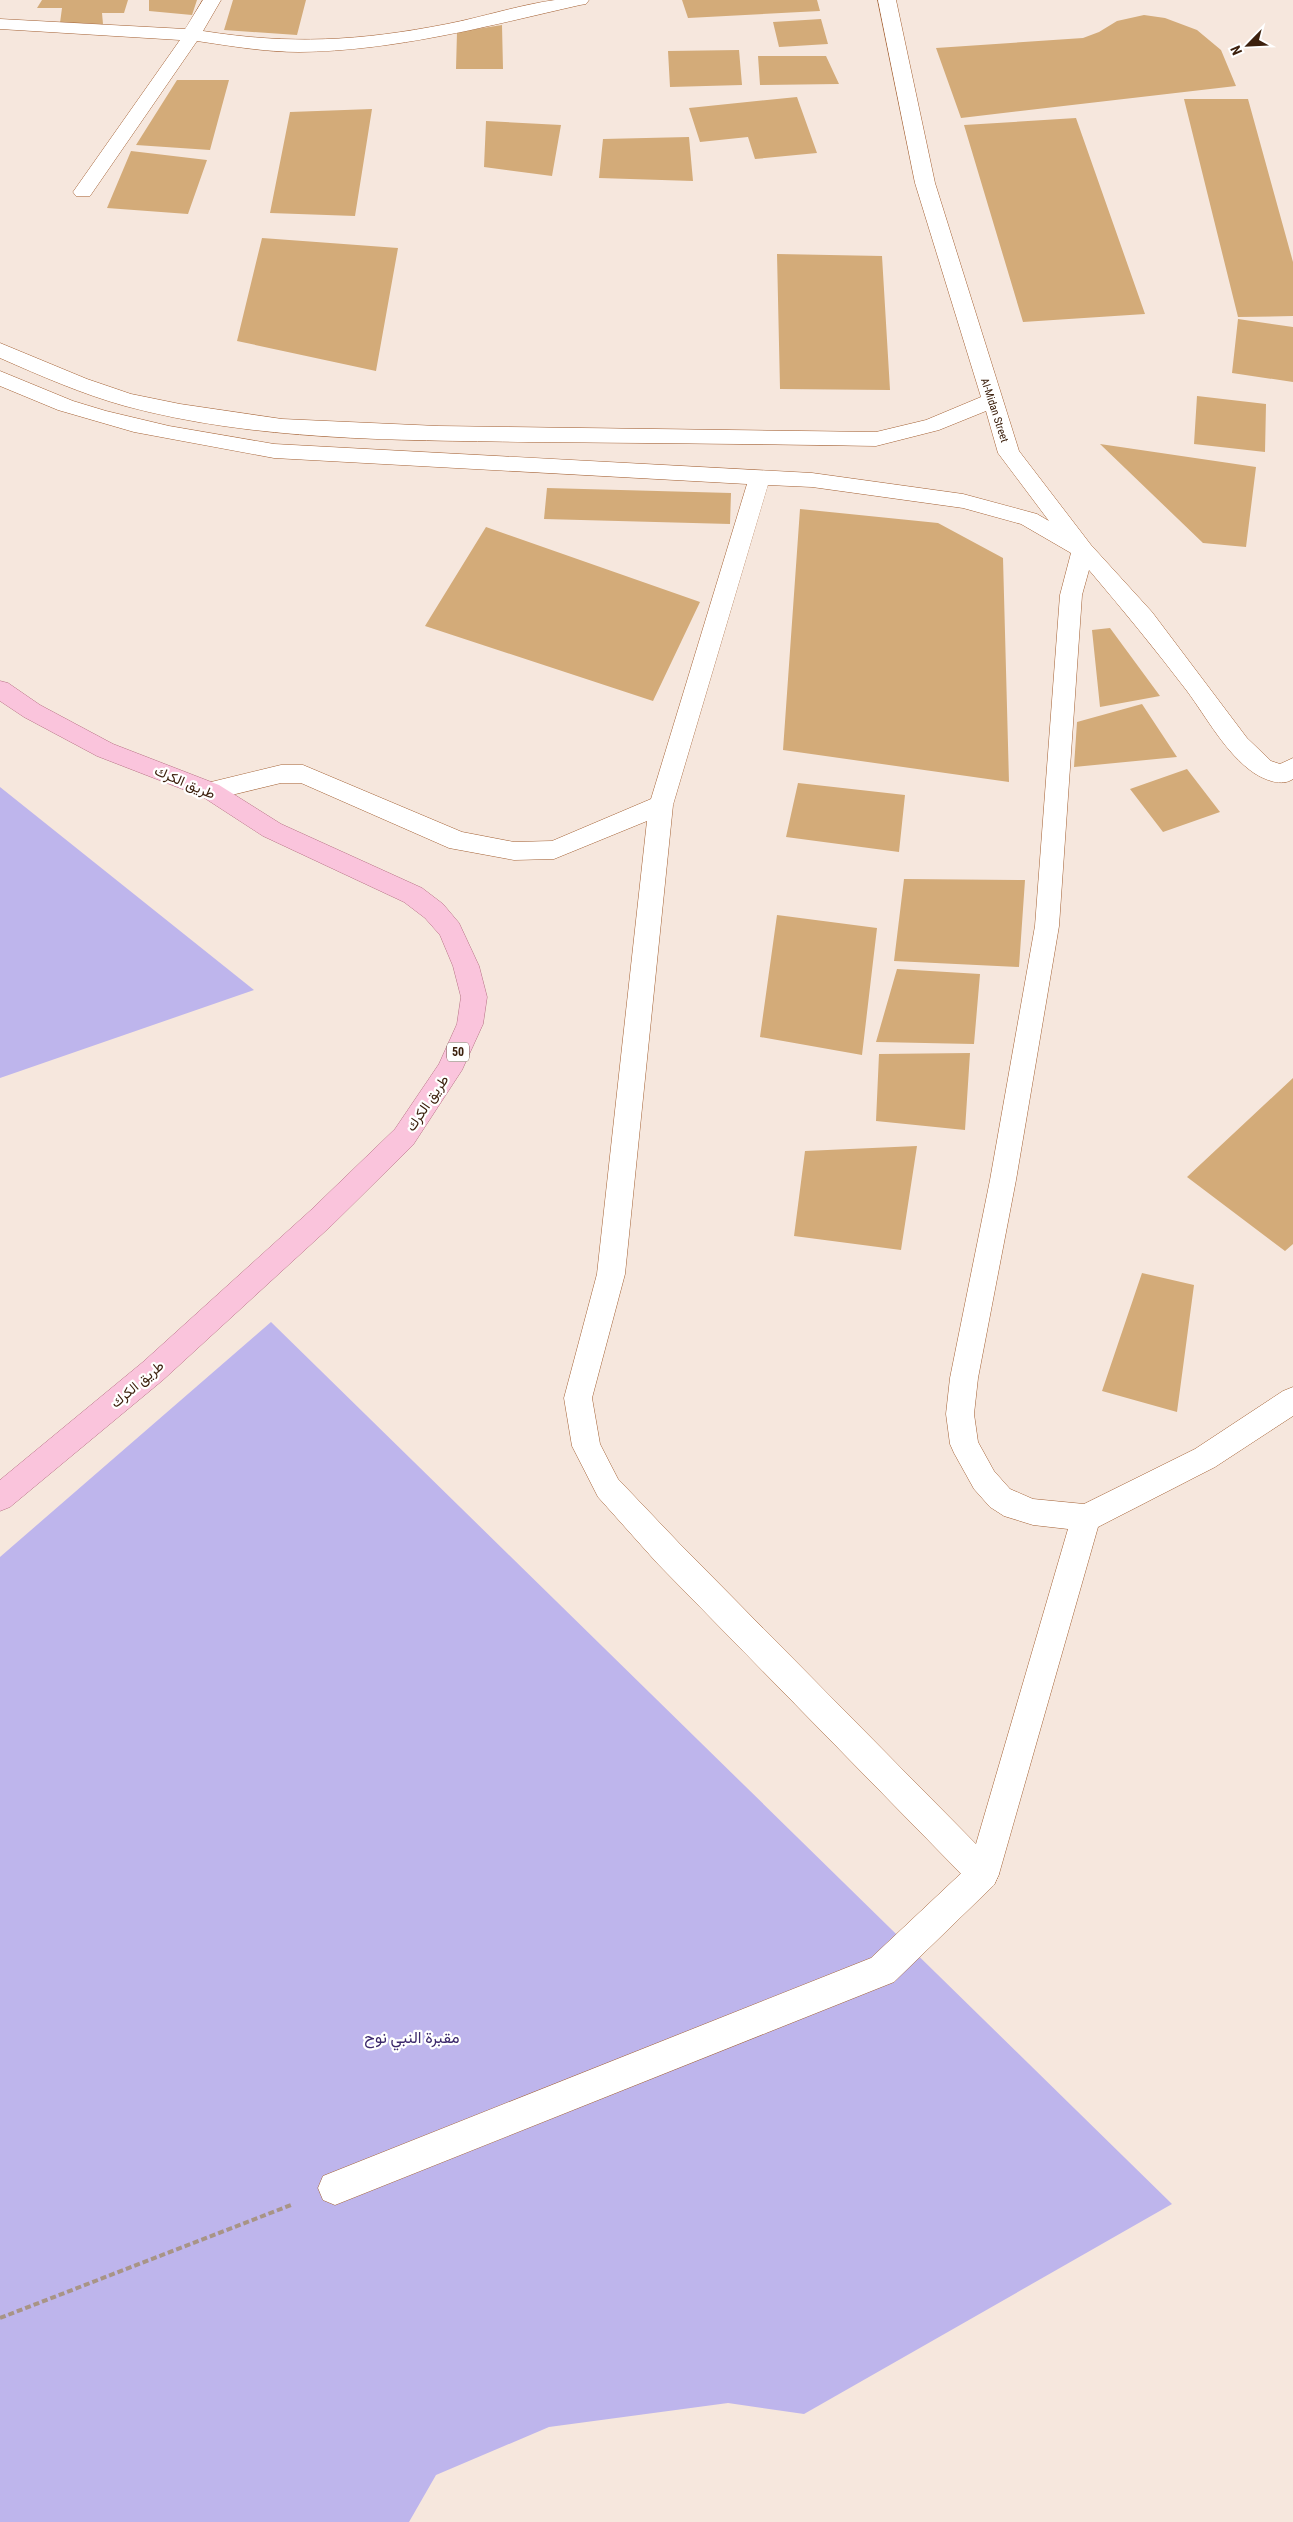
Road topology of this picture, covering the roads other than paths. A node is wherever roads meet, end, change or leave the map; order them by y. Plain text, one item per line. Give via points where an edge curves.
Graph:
1 (212, 0) edge
2 (580, 0) edge
3 (887, 0) edge
4 (0, 24) edge
5 (192, 35) junction
6 (83, 192) dead end
7 (0, 350) edge
8 (0, 378) edge
9 (992, 401) junction
10 (211, 417) junction
11 (197, 440) junction
12 (760, 477) junction
13 (1083, 550) junction
14 (0, 689) edge
15 (1293, 767) edge
16 (211, 791) junction
17 (661, 805) junction
18 (1293, 1400) edge
19 (0, 1498) edge
20 (1086, 1518) junction
21 (983, 1874) junction
22 (335, 2188) road end

1 - 5 street
2 - 5 street via 385,41 312,46 264,45
3 - 9 street, AI-Midan Street via 925,183
4 - 5 street
5 - 6 street
7 - 10 street via 126,399
8 - 11 street via 100,418
9 - 10 street via 932,425 876,438 415,434
9 - 13 street, AI-Midan Street via 1009,453
10 - 11 street
11 - 12 street via 274,451
12 - 13 street via 812,480 963,501 1029,519
12 - 17 street
13 - 15 street, AI-Midan Street via 1144,618 1239,744 1263,767 1282,775
13 - 20 street via 1071,595 1047,926 960,1414 964,1444 984,1480 1000,1498 1033,1512
14 - 16 main road, طريق الكرك / 50 via 32,711 105,750
16 - 17 street via 281,774 303,774 458,841 514,851 554,850
16 - 19 main road, طريق الكرك / 50 via 272,830 413,895 434,911 450,930 466,966 474,997 470,1024 449,1070 404,1137 322,1218 153,1371
17 - 21 street via 611,1274 578,1398 586,1446 608,1488
18 - 20 street via 1205,1458
20 - 21 street
21 - 22 street via 882,1970

